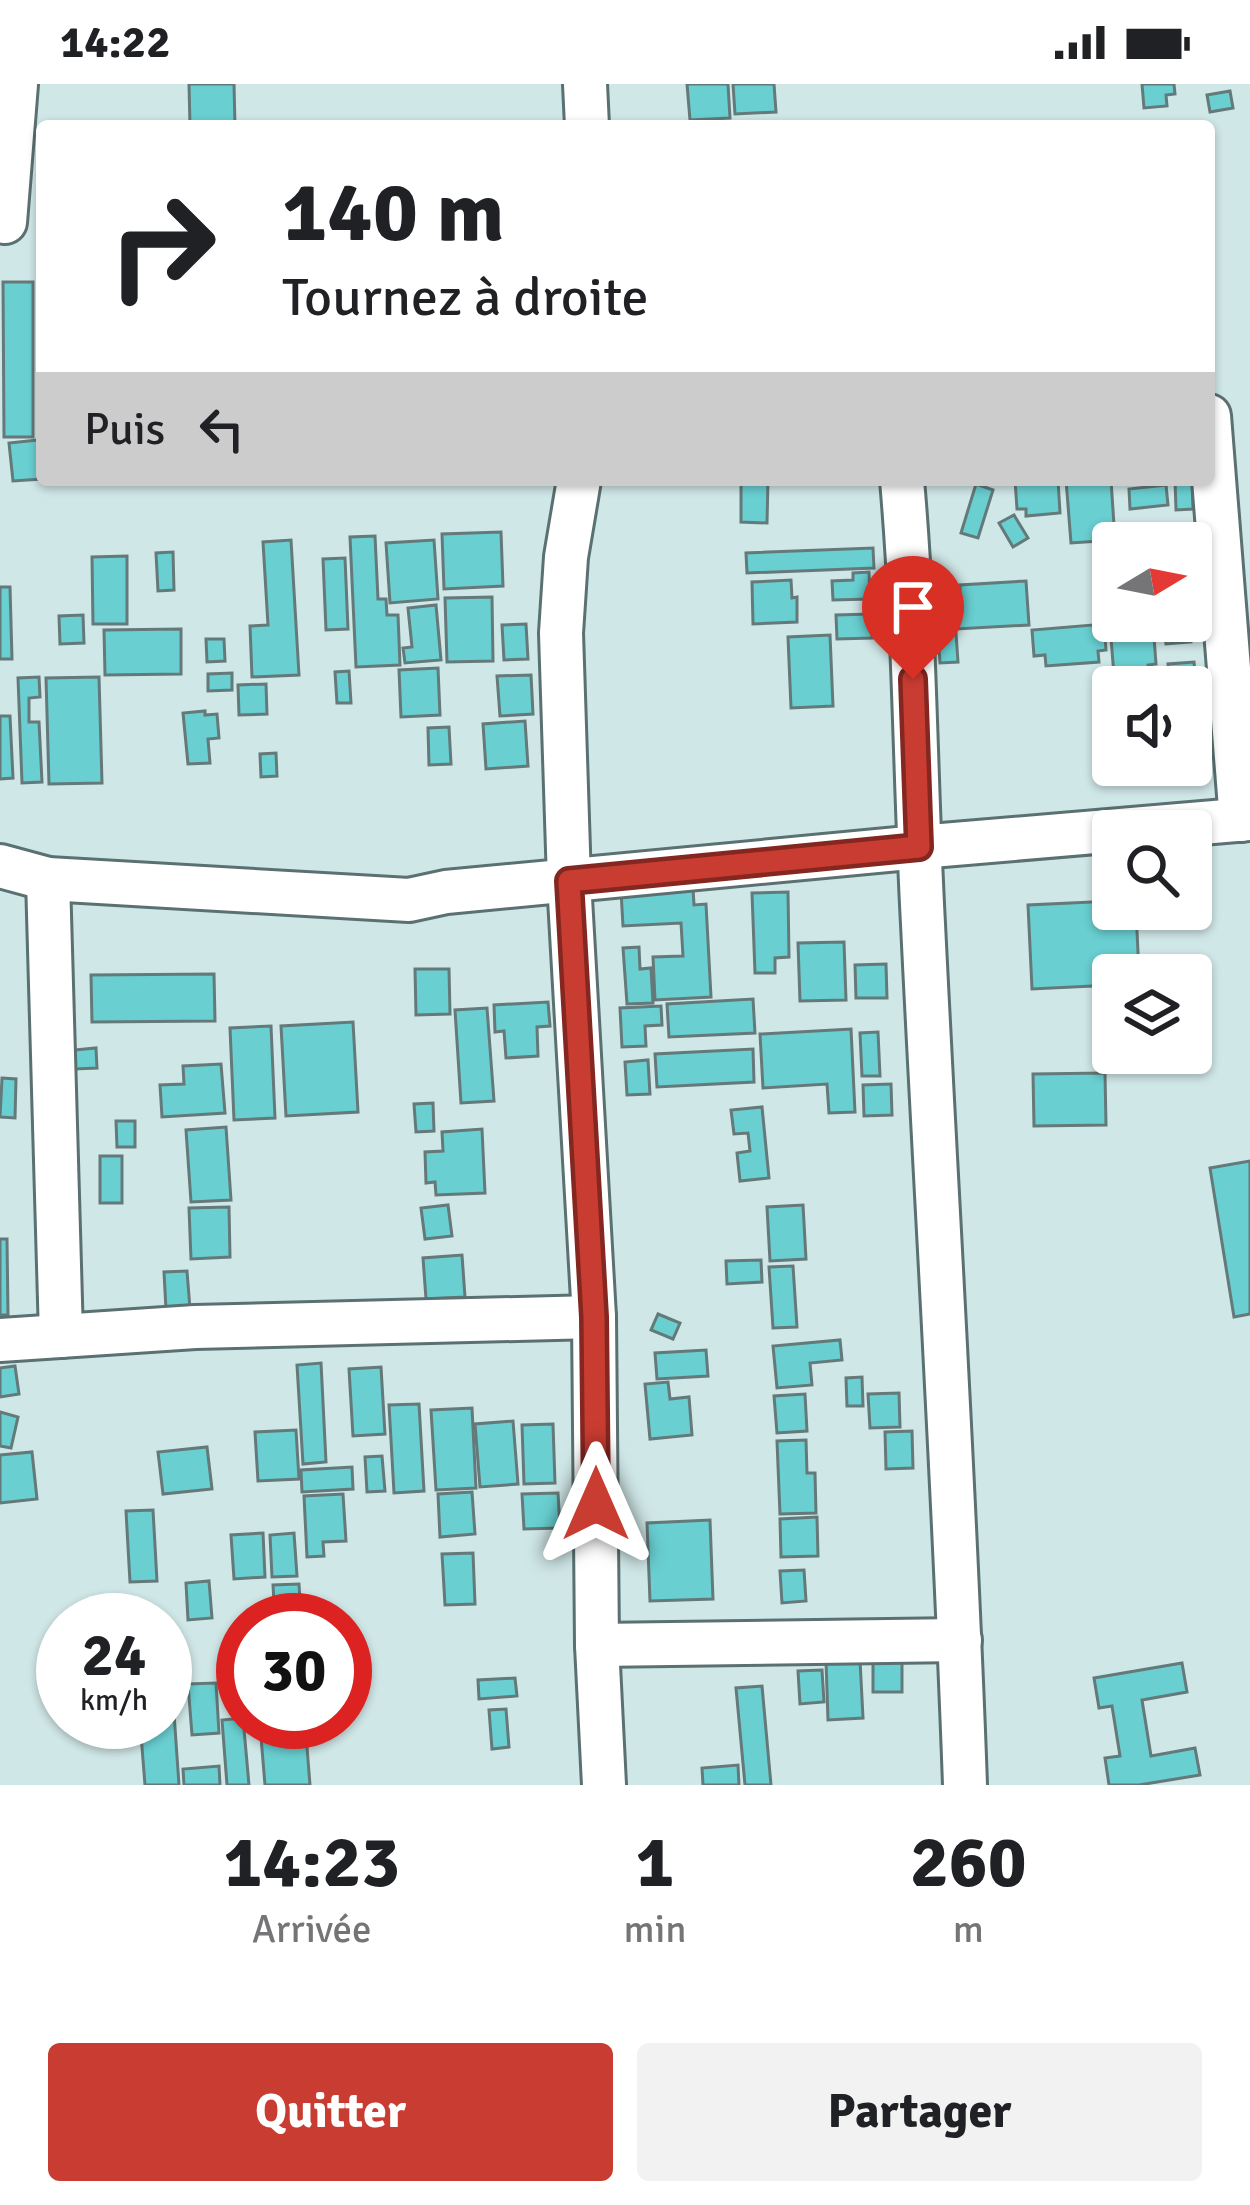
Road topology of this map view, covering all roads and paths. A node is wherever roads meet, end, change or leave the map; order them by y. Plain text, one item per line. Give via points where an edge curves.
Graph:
1 (16, 84) edge
2 (585, 84) edge
3 (587, 120) edge
4 (4, 222) dead end
5 (1215, 481) edge
6 (578, 486) edge
7 (903, 486) edge
8 (1246, 819) edge
9 (919, 847) junction
10 (0, 866) edge
11 (48, 878) junction
12 (569, 881) junction
13 (594, 1317) junction
14 (61, 1336) junction
15 (0, 1340) edge
16 (960, 1640) junction
17 (597, 1645) junction
18 (604, 1785) edge
19 (965, 1785) edge

1 - 4 street
2 - 3 street
5 - 8 street
6 - 12 street via 561,633
7 - 9 street
8 - 9 street
9 - 12 street
9 - 16 street
10 - 11 street
11 - 12 street via 409,900
11 - 14 street
12 - 13 street
13 - 14 street
13 - 17 street
14 - 15 street
16 - 17 street
16 - 19 street
17 - 18 street

